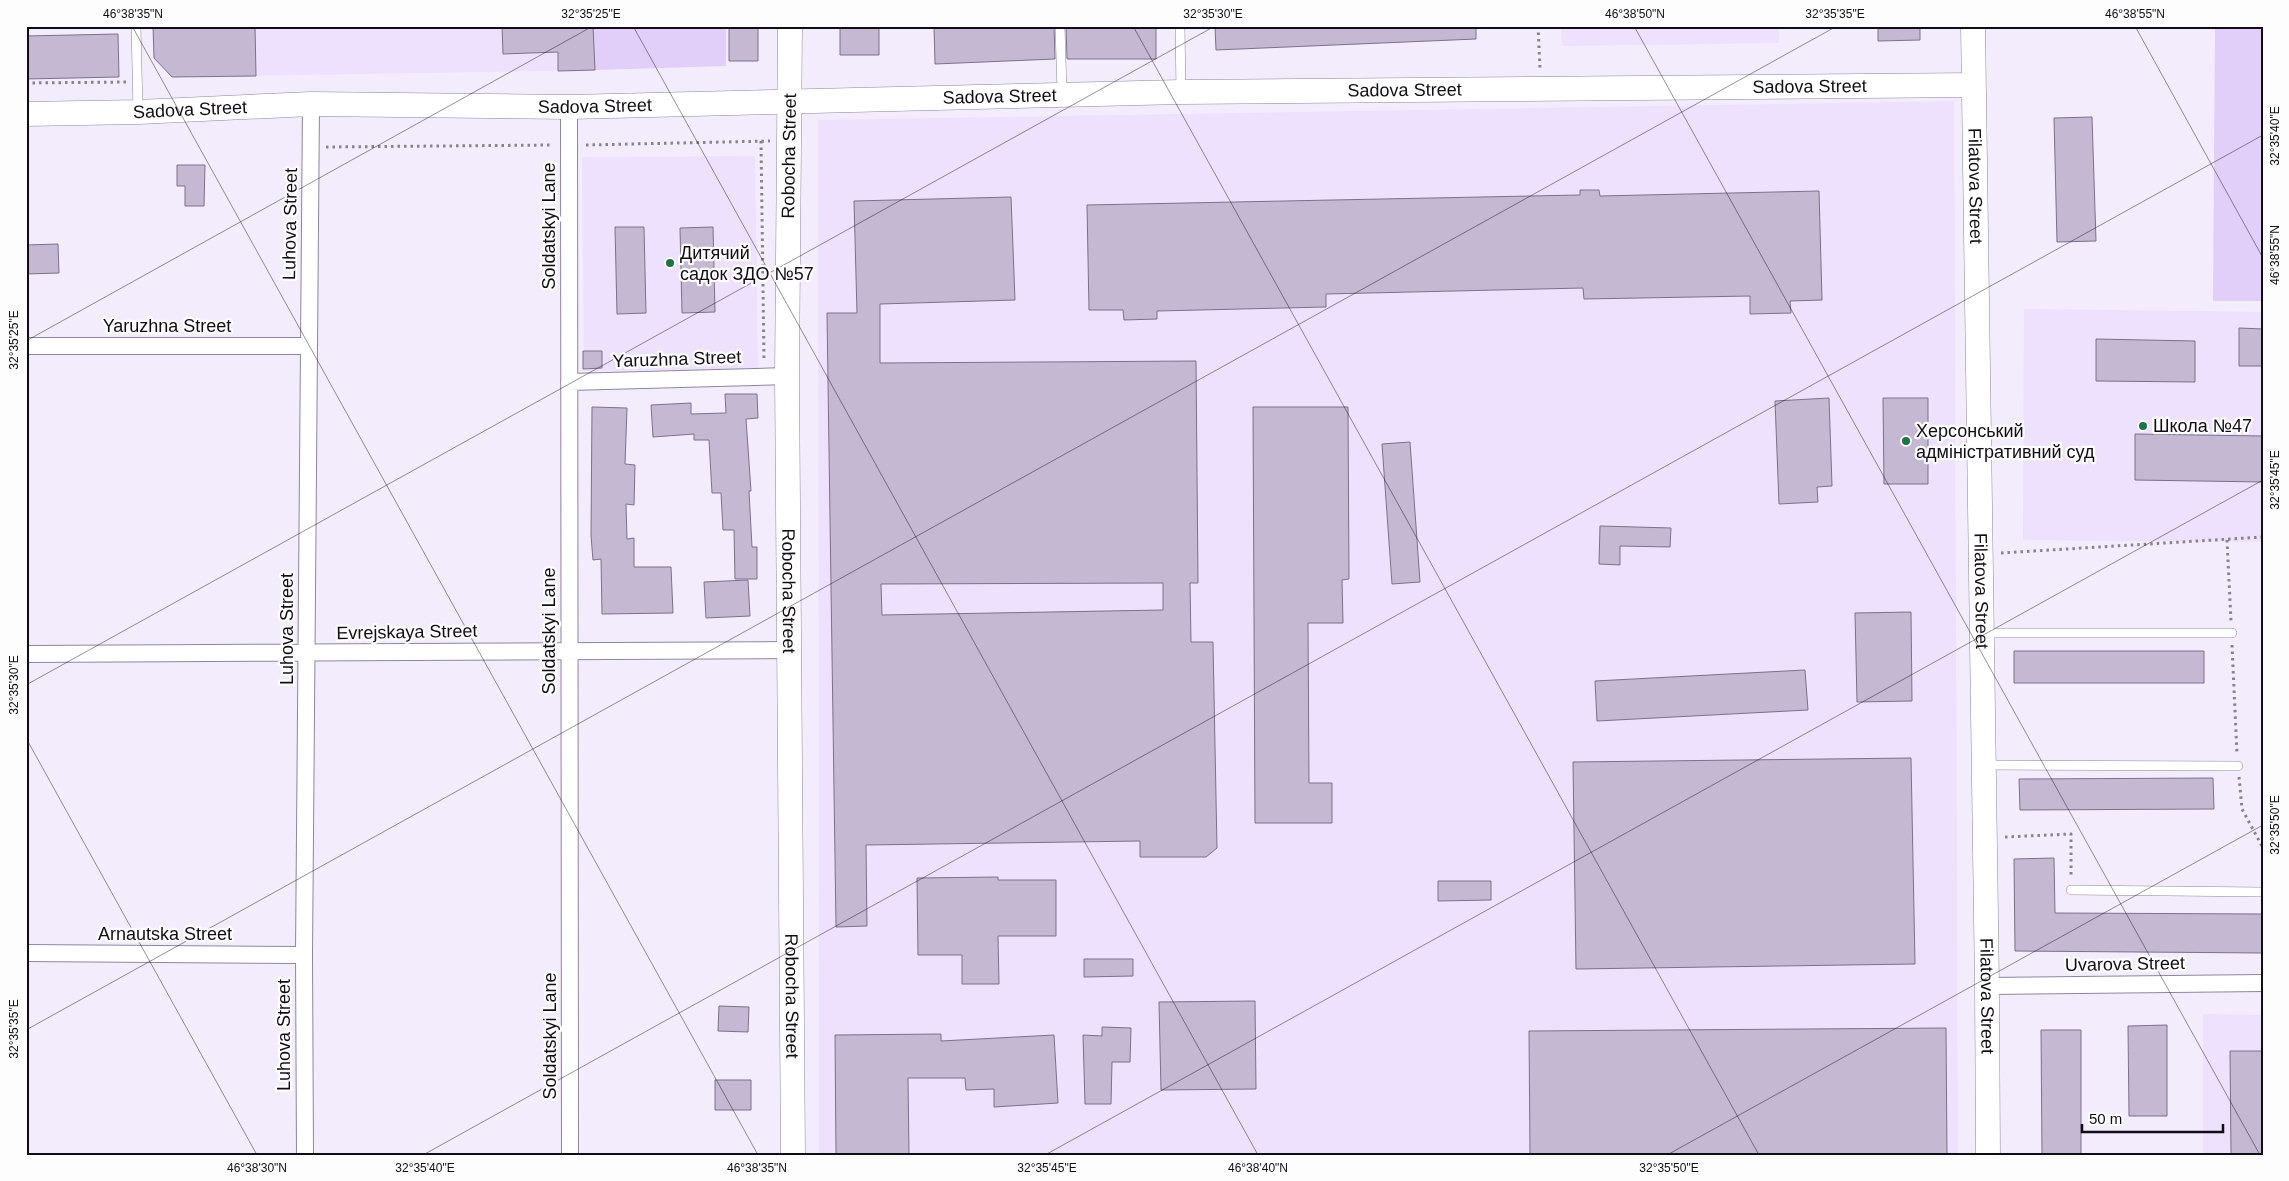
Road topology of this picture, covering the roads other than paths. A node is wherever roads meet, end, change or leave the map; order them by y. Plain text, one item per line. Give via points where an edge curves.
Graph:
1 (136, 26) edge
2 (790, 26) edge
3 (1060, 26) edge
4 (1180, 26) edge
5 (1973, 26) edge
6 (1973, 85) junction
7 (1181, 92) junction
8 (1062, 96) junction
9 (790, 102) junction
10 (311, 104) junction
11 (569, 107) junction
12 (138, 112) junction
13 (26, 114) edge
14 (26, 346) edge
15 (308, 346) junction
16 (776, 376) junction
17 (569, 382) junction
18 (1982, 633) junction
19 (2232, 633) road end
20 (569, 650) junction
21 (788, 650) junction
22 (307, 653) junction
23 (26, 654) edge
24 (1984, 765) junction
25 (2238, 766) road end
26 (2071, 890) road end
27 (2263, 892) edge
28 (26, 953) edge
29 (304, 955) junction
30 (2263, 983) edge
31 (1987, 986) junction
32 (305, 1155) edge
33 (570, 1155) edge
34 (793, 1155) edge
35 (1988, 1155) edge

1 - 12 lane
2 - 9 street, Robocha Street
3 - 8 lane
4 - 7 lane
5 - 6 street, Filatova Street
6 - 7 street, Sadova Street
6 - 18 street, Filatova Street
7 - 8 street, Sadova Street
8 - 9 street, Sadova Street
9 - 11 street, Sadova Street
9 - 16 street, Robocha Street
10 - 11 street, Sadova Street
10 - 12 street, Sadova Street
10 - 15 street, Luhova Street
11 - 17 street, Soldatskyi Lane
12 - 13 street, Sadova Street
14 - 15 street, Yaruzhna Street
15 - 22 street, Luhova Street
16 - 17 street, Yaruzhna Street
16 - 21 street, Robocha Street
17 - 20 street, Soldatskyi Lane
18 - 19 lane
18 - 24 street, Filatova Street
20 - 21 street, Evrejskaya Street
20 - 22 street, Evrejskaya Street
20 - 33 street, Soldatskyi Lane
21 - 34 street, Robocha Street
22 - 23 street, Evrejskaya Street
22 - 29 street, Luhova Street
24 - 25 lane
24 - 31 street, Filatova Street
26 - 27 lane
28 - 29 street, Arnautska Street
29 - 32 street, Luhova Street
30 - 31 street, Uvarova Street
31 - 35 street, Filatova Street

